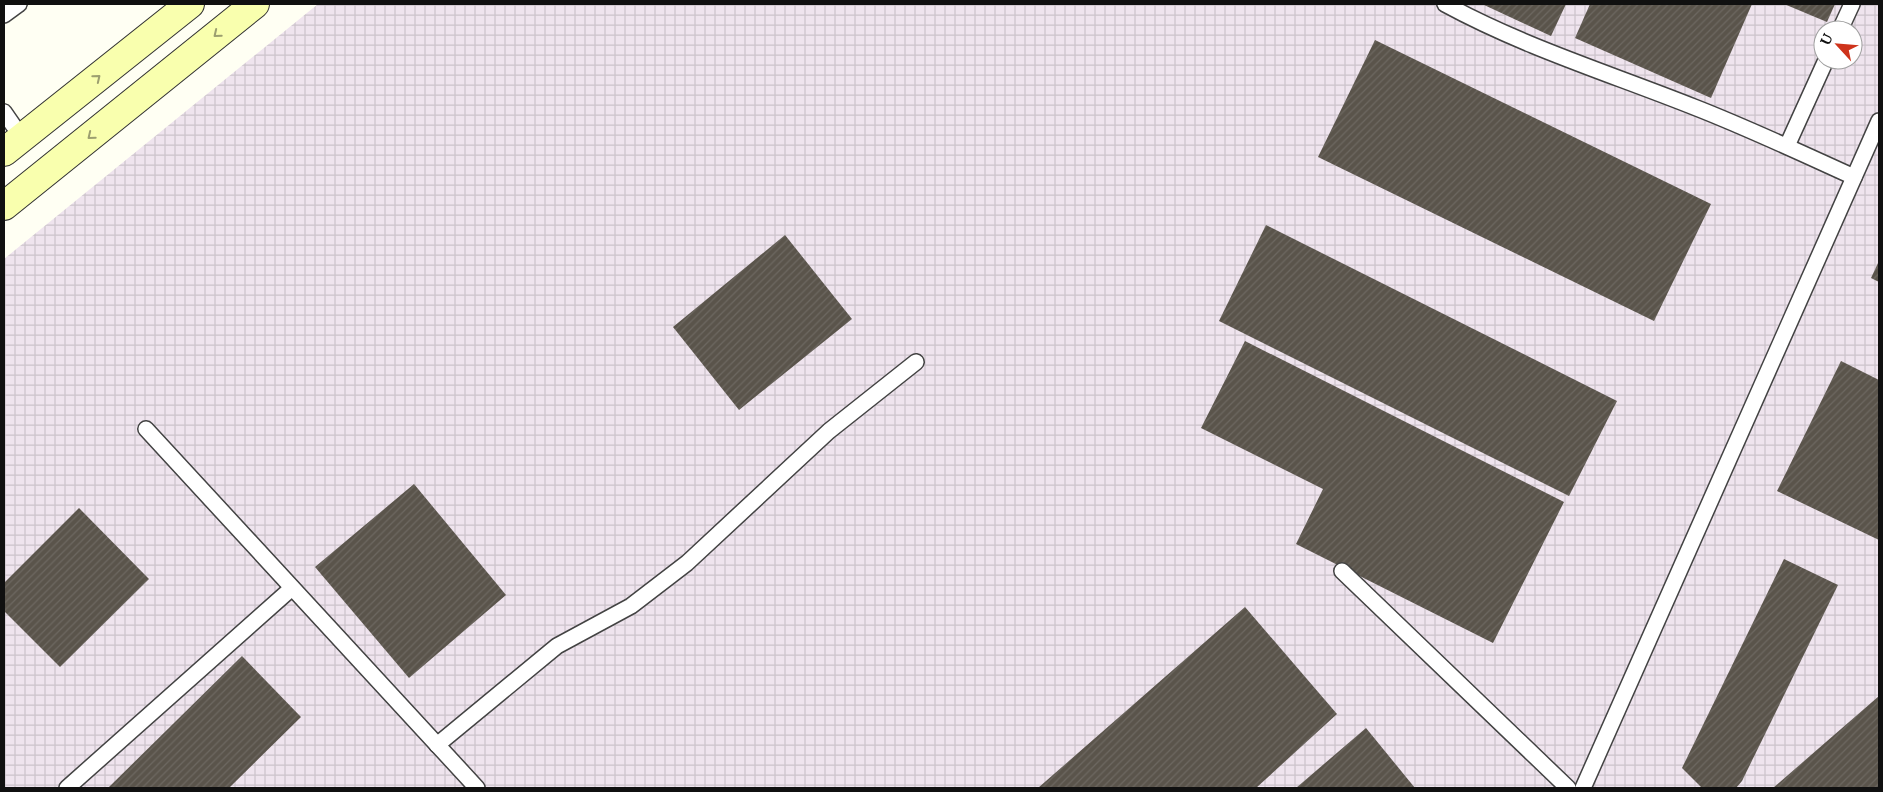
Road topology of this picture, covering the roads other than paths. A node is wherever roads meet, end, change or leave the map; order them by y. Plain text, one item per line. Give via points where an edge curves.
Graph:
1 (20, 4) edge
2 (190, 4) edge
3 (255, 4) edge
4 (1445, 4) edge
5 (1852, 4) edge
6 (4, 15) edge
7 (1845, 20) edge
8 (1821, 70) edge
9 (4, 112) edge
10 (1879, 121) edge
11 (13, 145) edge
12 (1787, 146) junction
13 (1854, 177) junction
14 (4, 206) edge
15 (916, 362) dead end
16 (146, 429) dead end
17 (1342, 571) dead end
18 (292, 588) junction
19 (437, 745) junction
20 (67, 788) edge
21 (477, 788) edge
22 (1568, 788) edge
23 (1583, 788) edge

1 - 6 lane
11 -> 2 main road
3 -> 14 main road
4 - 12 lane via 1483,24
5 - 7 lane
8 - 12 lane
9 - 11 lane
10 - 13 lane
12 - 13 lane
13 - 23 lane
15 - 19 lane via 829,431 687,563 631,606 556,646
16 - 18 lane
17 - 22 lane
18 - 19 lane
18 - 20 lane
19 - 21 lane

